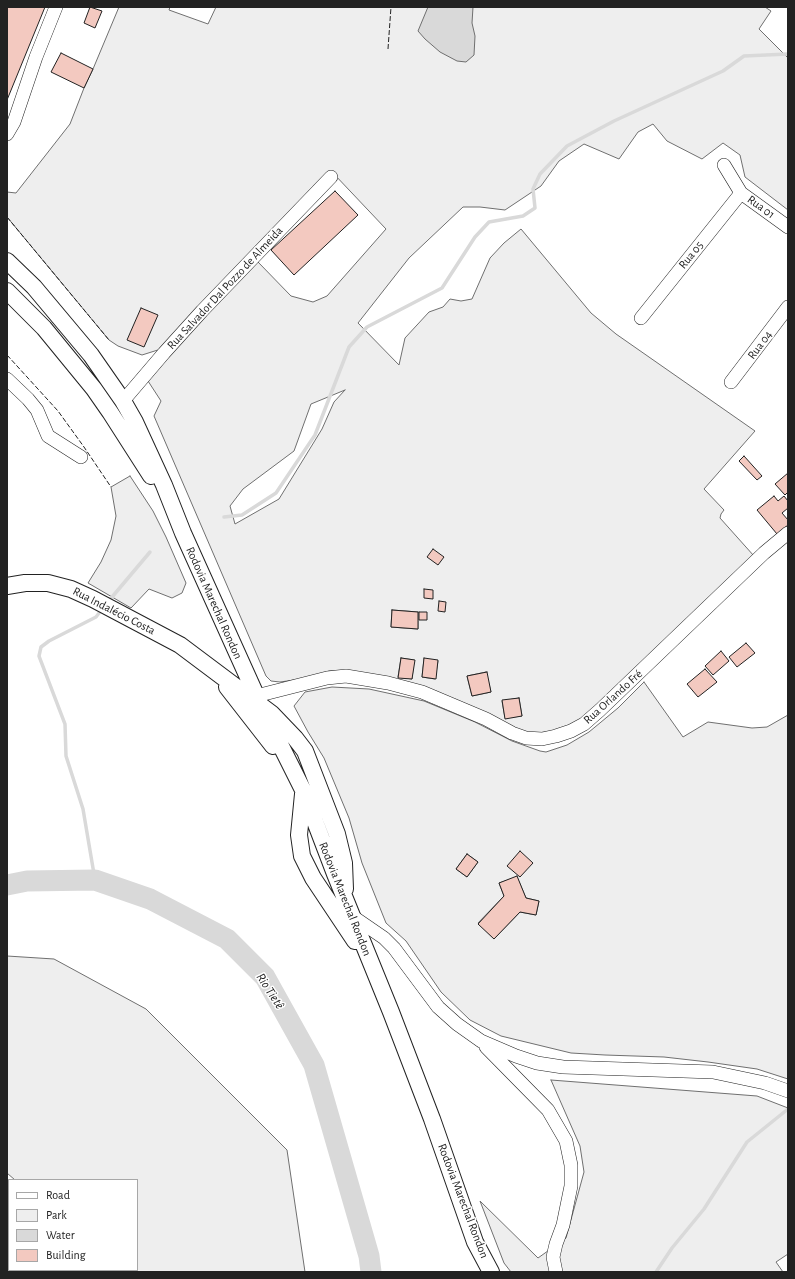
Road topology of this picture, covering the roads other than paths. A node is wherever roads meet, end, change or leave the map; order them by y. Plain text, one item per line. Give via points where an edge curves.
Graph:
1 (56, 7) edge
2 (7, 134) edge
3 (724, 165) dead end
4 (331, 177) dead end
5 (741, 193) junction
6 (788, 227) edge
7 (7, 261) edge
8 (7, 291) edge
9 (788, 307) edge
10 (641, 318) dead end
11 (7, 379) edge
12 (731, 382) dead end
13 (123, 401) junction
14 (81, 457) dead end
15 (183, 533) junction
16 (788, 533) edge
17 (7, 586) edge
18 (212, 668) junction
19 (258, 700) junction
20 (294, 772) junction
21 (303, 790) junction
22 (339, 869) junction
23 (313, 878) junction
24 (352, 916) junction
25 (370, 962) junction
26 (481, 1041) junction
27 (788, 1091) edge
28 (491, 1272) edge
29 (556, 1272) edge

1 - 2 street via 14,122
3 - 5 street, Rua 01
4 - 13 street, Rua Salvador Dal Pozzo de Almeida via 196,317
5 - 6 street, Rua 01
5 - 10 street, Rua 05
7 - 13 main road, Rodovia Marechal Rondon via 62,319
8 - 15 main road, Rodovia Marechal Rondon via 44,328 94,389 145,466
9 - 12 street, Rua 04
11 - 14 street via 37,410 48,436
13 - 15 main road, Rodovia Marechal Rondon via 152,458
15 - 19 main road, Rodovia Marechal Rondon
16 - 19 street, Rua Orlando Fré via 584,724 556,736 542,739 526,738 422,692 346,676 327,678
17 - 18 main road, Rua Indalécio Costa via 25,583 48,584 71,589 180,645
18 - 19 main road, Rua Indalécio Costa
18 - 20 main road, Rua Indalécio Costa
19 - 20 main road, Rodovia Marechal Rondon
19 - 22 main road, Rua Indalécio Costa via 305,751 337,834
20 - 21 main road, Rodovia Marechal Rondon
21 - 22 main road, Rodovia Marechal Rondon
21 - 23 main road via 299,835 302,856
22 - 23 main road via 325,881
22 - 24 main road, Rodovia Marechal Rondon
23 - 25 main road
24 - 25 main road, Rodovia Marechal Rondon
24 - 26 street via 384,938 438,1007
25 - 28 main road, Rodovia Marechal Rondon via 432,1119 475,1242
26 - 27 street via 537,1063 563,1067 713,1072 765,1083
26 - 29 street via 548,1110 566,1141 571,1165 571,1186 553,1257

